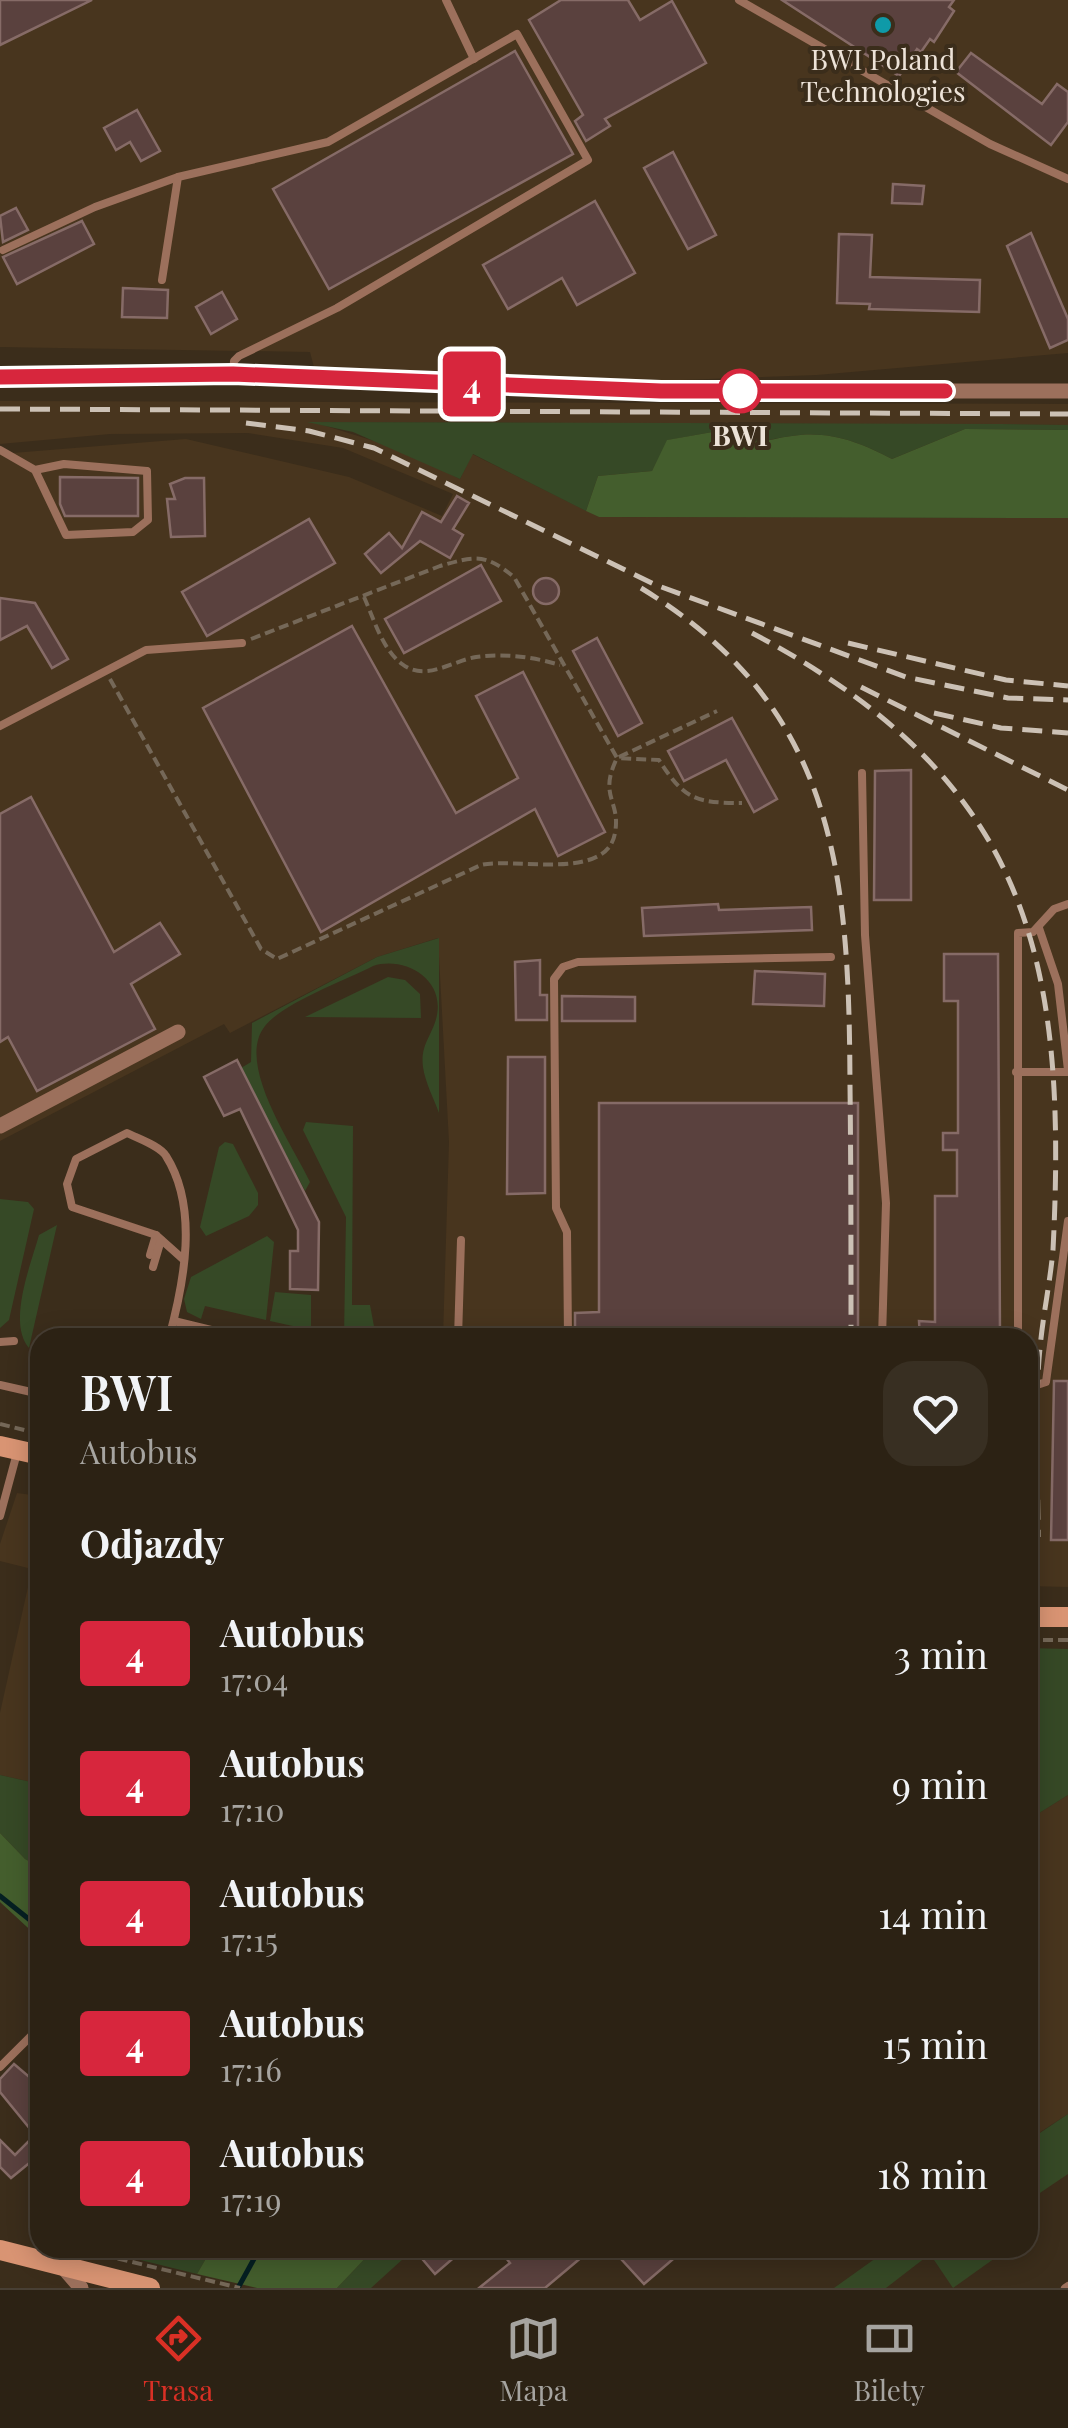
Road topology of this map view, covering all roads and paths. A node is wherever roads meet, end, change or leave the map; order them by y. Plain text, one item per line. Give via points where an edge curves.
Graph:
1 (446, 0) edge
2 (739, 0) edge
3 (474, 60) junction
4 (178, 176) junction
5 (1068, 179) edge
6 (3, 250) dead end
7 (162, 280) dead end
8 (233, 374) junction
9 (0, 377) edge
10 (1068, 391) edge
11 (0, 450) edge
12 (35, 470) junction
13 (363, 596) junction
14 (242, 643) joint
15 (564, 667) junction
16 (106, 672) junction
17 (717, 711) dead end
18 (0, 726) edge
19 (617, 758) junction
20 (862, 773) dead end
21 (742, 803) dead end
22 (1068, 904) edge
23 (1039, 928) junction
24 (831, 957) dead end
25 (178, 1032) dead end
26 (1068, 1071) edge
27 (1016, 1072) junction
28 (0, 1126) edge
29 (195, 1185) dead end
30 (182, 1192) junction
31 (1068, 1220) edge
32 (143, 1230) junction
33 (159, 1238) junction
34 (461, 1240) dead end
35 (139, 1241) dead end
36 (150, 1255) dead end
37 (184, 1260) junction
38 (153, 1267) dead end
39 (174, 1322) junction
40 (172, 1328) edge
41 (200, 1328) edge
42 (458, 1328) edge
43 (568, 1328) edge
44 (882, 1328) edge
45 (1018, 1328) edge
46 (0, 1342) edge
47 (14, 1342) dead end
48 (0, 1385) edge
49 (1038, 1385) edge
50 (30, 1392) edge
51 (0, 1424) edge
52 (30, 1432) edge
53 (9, 1448) edge
54 (0, 1516) edge
55 (1038, 1617) edge
56 (1068, 1617) edge
57 (1038, 1640) edge
58 (1068, 1640) edge
59 (30, 2037) edge
60 (0, 2067) edge
61 (0, 2250) edge
62 (30, 2253) edge
63 (68, 2258) edge
64 (70, 2258) edge
65 (74, 2258) edge
66 (118, 2286) edge
67 (80, 2288) edge
68 (150, 2288) edge
69 (240, 2288) edge

1 - 3 lane
2 - 5 lane via 990,144
3 - 4 lane via 328,142
3 - 8 lane via 517,34 588,160 337,308 239,356
4 - 6 lane
4 - 7 lane
8 - 9 street
8 - 10 street via 661,391
11 - 12 lane
12 - 12 lane via 66,535 133,532 148,520 148,471 64,464
13 - 14 path
13 - 15 path via 404,666 433,672 475,658 515,658
13 - 15 path via 468,558 493,560 514,577
14 - 16 lane via 146,650
15 - 19 path
16 - 18 lane
16 - 19 path via 261,949 277,958 482,865 565,866 601,852 615,838 606,786
17 - 19 path
19 - 21 path via 659,760 679,790 706,803
20 - 44 lane via 865,934 886,1203
22 - 23 lane via 1054,909
23 - 26 lane via 1058,984
23 - 27 lane via 1018,933
24 - 43 lane via 578,962 554,979 556,1208 567,1232
25 - 28 street
26 - 27 lane
27 - 45 lane
29 - 30 lane
30 - 32 lane via 165,1153 127,1132 76,1160 67,1184 72,1207
30 - 37 lane
31 - 49 lane via 1046,1382
32 - 33 lane
32 - 35 lane
33 - 36 lane
33 - 37 lane
33 - 38 lane
34 - 42 lane
37 - 39 lane
39 - 40 lane
39 - 41 lane
46 - 47 lane
48 - 50 lane
51 - 52 path
53 - 54 lane
55 - 56 main road
57 - 58 path
59 - 60 lane
61 - 62 main road
63 - 67 street
64 - 66 main road
65 - 69 path
66 - 68 main road

